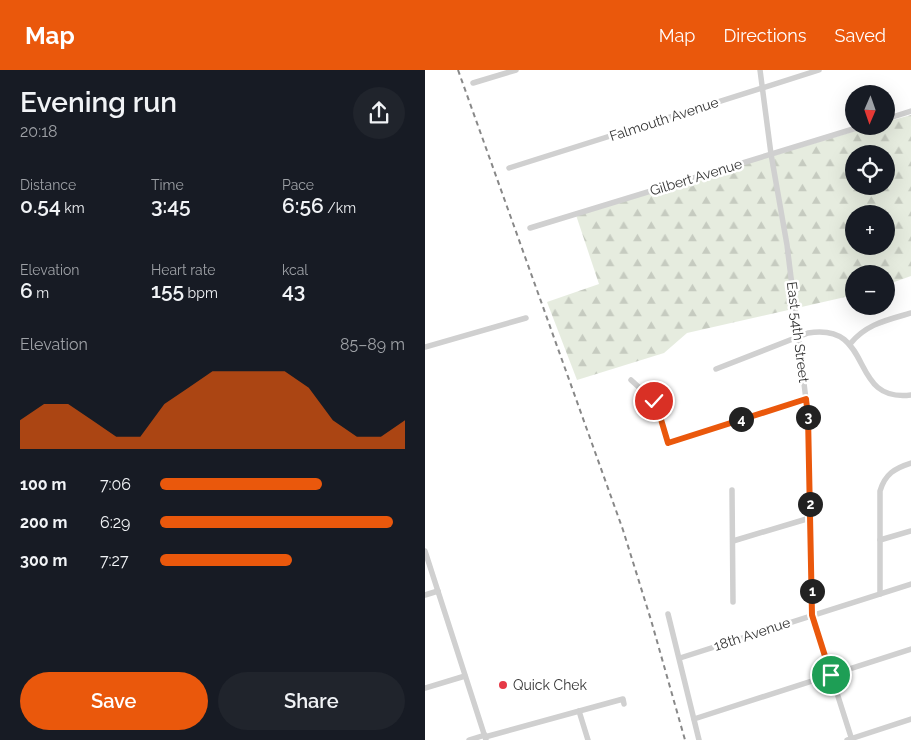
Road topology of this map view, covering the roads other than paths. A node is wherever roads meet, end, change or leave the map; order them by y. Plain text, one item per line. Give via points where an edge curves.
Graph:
1 (516, 70) edge
2 (759, 70) edge
3 (819, 70) edge
4 (473, 84) dead end
5 (762, 88) junction
6 (911, 111) edge
7 (895, 116) edge
8 (845, 131) edge
9 (771, 154) junction
10 (509, 168) dead end
11 (530, 228) dead end
12 (911, 313) edge
13 (526, 318) dead end
14 (798, 336) junction
15 (850, 344) junction
16 (425, 347) edge
17 (716, 369) dead end
18 (631, 380) dead end
19 (911, 394) edge
20 (806, 399) junction
21 (911, 463) edge
22 (732, 490) dead end
23 (810, 518) junction
24 (911, 531) edge
25 (733, 540) junction
26 (880, 540) junction
27 (425, 551) edge
28 (911, 584) edge
29 (438, 591) junction
30 (880, 594) junction
31 (425, 595) edge
32 (733, 602) dead end
33 (669, 614) dead end
34 (812, 615) junction
35 (911, 649) edge
36 (680, 658) junction
37 (831, 675) junction
38 (465, 676) junction
39 (425, 688) edge
40 (624, 704) dead end
41 (579, 711) junction
42 (694, 719) junction
43 (911, 719) edge
44 (485, 737) edge
45 (469, 740) edge
46 (588, 740) edge
47 (699, 740) edge
48 (850, 740) edge

1 - 4 street
2 - 5 street, East 54th Street
3 - 5 street, Falmouth Avenue
5 - 9 street, East 54th Street
5 - 10 street, Falmouth Avenue
6 - 7 street
8 - 9 street, Gilbert Avenue
9 - 11 street, Gilbert Avenue
9 - 14 street, East 54th Street
12 - 15 street via 869,327
13 - 16 street
14 - 15 street via 823,332 839,336
14 - 17 street
14 - 20 street, East 54th Street
15 - 19 street via 880,390 893,395
18 - 20 street via 657,406 668,443
20 - 23 street, East 54th Street
21 - 26 street via 895,469 882,484
22 - 25 street
23 - 25 street
23 - 34 street, East 54th Street
24 - 26 street
25 - 32 street
26 - 30 street
27 - 29 street
28 - 30 street, 18th Avenue
29 - 31 street
29 - 38 street
30 - 34 street, 18th Avenue
33 - 36 street
34 - 36 street, 18th Avenue
34 - 37 street, East 54th Street
35 - 37 street
36 - 42 street
37 - 42 street
37 - 48 street, East 54th Street
38 - 39 street
38 - 44 street
40 - 41 street via 623,699
41 - 44 street
41 - 46 street
42 - 47 street
43 - 48 street
44 - 45 street

